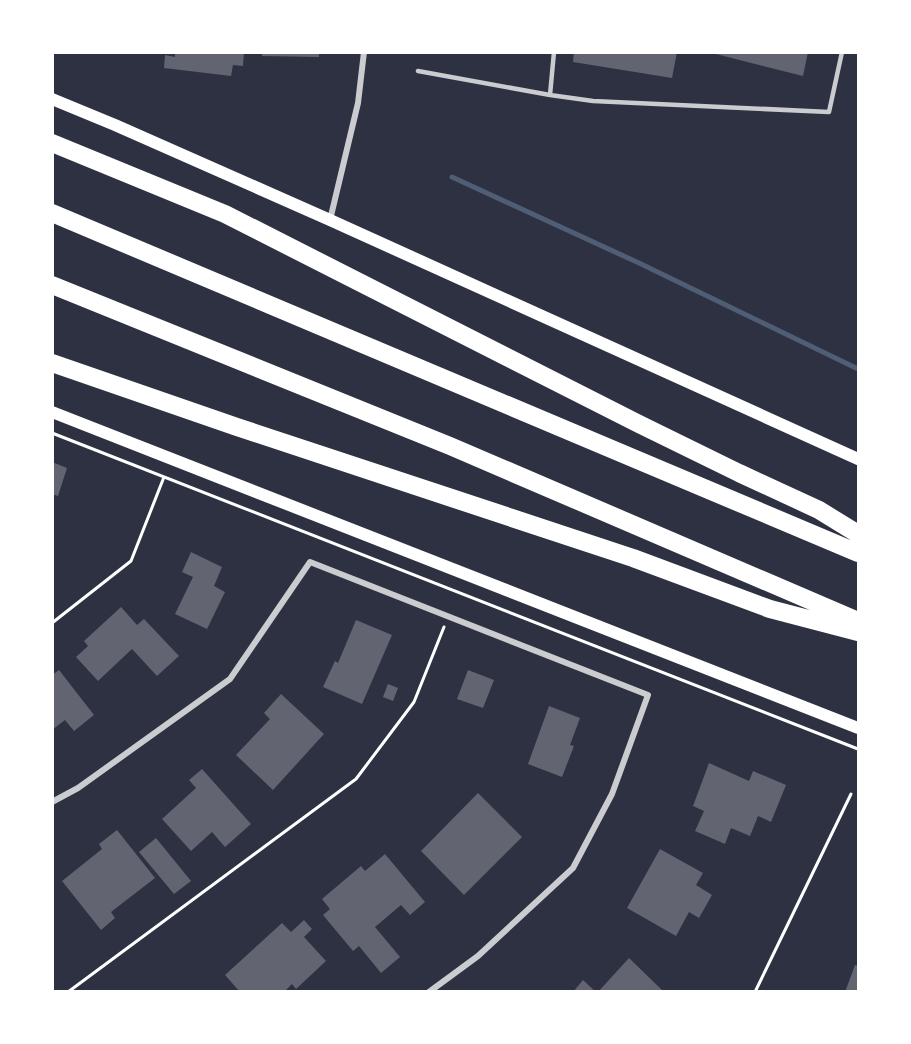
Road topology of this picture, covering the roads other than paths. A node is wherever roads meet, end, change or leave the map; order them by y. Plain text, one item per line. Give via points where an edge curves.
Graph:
1 (364, 52) edge
2 (554, 52) edge
3 (842, 52) edge
4 (418, 71) dead end
5 (550, 95) junction
6 (52, 99) edge
7 (52, 143) edge
8 (52, 213) edge
9 (330, 220) junction
10 (52, 285) edge
11 (52, 363) edge
12 (52, 412) edge
13 (858, 459) edge
14 (858, 534) edge
15 (858, 553) edge
16 (858, 621) edge
17 (858, 632) edge
18 (858, 728) edge
19 (52, 802) edge
20 (429, 992) edge

1 - 9 street via 358,103
2 - 5 lane
3 - 5 lane via 829,112 593,101
4 - 5 lane
6 - 9 main road
7 - 14 highway via 225,214 669,439 819,510
8 - 15 highway
9 - 13 main road
10 - 16 highway via 450,446
11 - 17 highway via 633,558 770,609
12 - 18 main road
19 - 20 street via 78,788 230,679 310,562 648,695 612,794 573,868 478,956

